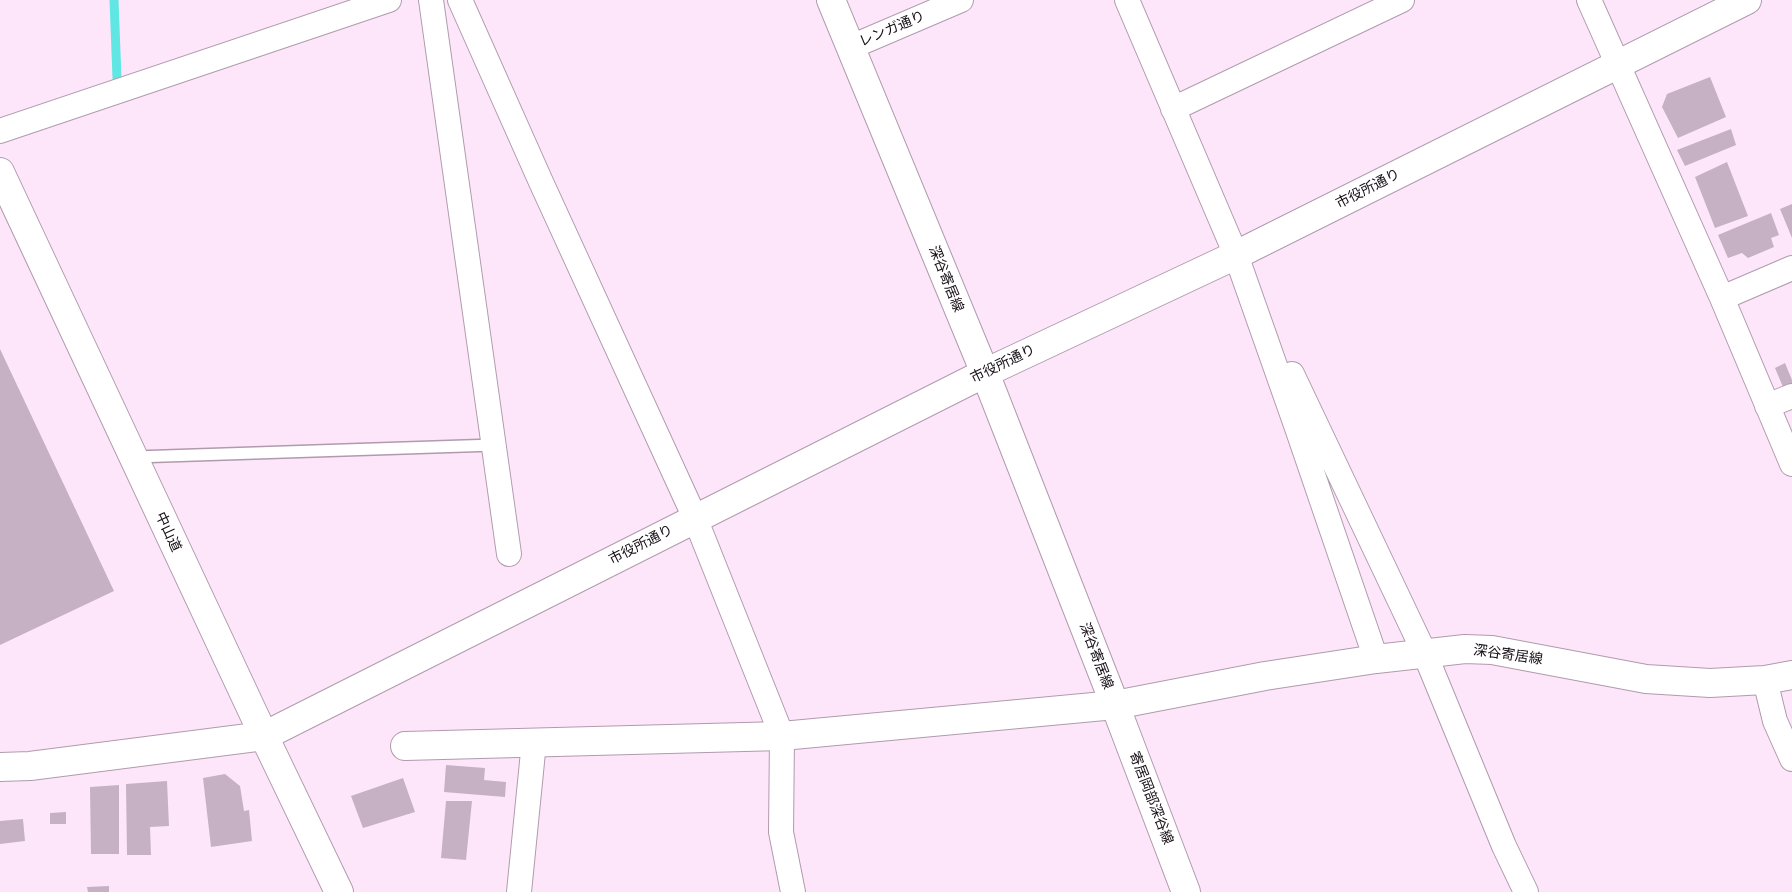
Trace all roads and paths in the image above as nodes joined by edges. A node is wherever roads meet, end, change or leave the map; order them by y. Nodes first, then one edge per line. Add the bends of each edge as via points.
1 (389, 0) edge
2 (431, 0) edge
3 (460, 0) edge
4 (831, 0) edge
5 (960, 0) edge
6 (1127, 0) edge
7 (1402, 0) edge
8 (1589, 0) edge
9 (1746, 0) edge
10 (851, 47) junction
11 (1617, 65) junction
12 (1173, 109) junction
13 (0, 132) edge
14 (0, 172) edge
15 (1236, 255) junction
16 (1792, 268) edge
17 (1722, 298) junction
18 (985, 373) junction
19 (1792, 396) edge
20 (1767, 406) junction
21 (494, 445) junction
22 (133, 457) junction
23 (1792, 464) edge
24 (695, 518) junction
25 (509, 554) dead end
26 (1425, 654) junction
27 (1376, 658) junction
28 (1792, 675) edge
29 (1765, 680) junction
30 (1116, 705) junction
31 (264, 736) junction
32 (782, 736) junction
33 (534, 742) junction
34 (405, 746) dead end
35 (1792, 759) edge
36 (0, 767) edge
37 (339, 892) edge
38 (519, 892) edge
39 (793, 892) edge
40 (1186, 892) edge
41 (1526, 892) edge

1 - 13 street
2 - 21 street
3 - 24 street
4 - 10 main road, 深谷寄居線
5 - 10 street, レンガ通り
6 - 12 street
7 - 12 street
8 - 11 street
9 - 11 main road, 市役所通り
10 - 18 main road, 深谷寄居線
11 - 15 main road, 市役所通り
11 - 17 street
12 - 15 street
14 - 22 main road, 中山道
15 - 18 main road, 市役所通り
15 - 26 street
15 - 27 street
16 - 17 street
17 - 20 street
18 - 24 main road, 市役所通り
18 - 30 main road, 深谷寄居線
19 - 20 street
20 - 23 street
21 - 22 lane
21 - 25 street
22 - 31 main road, 中山道
24 - 31 main road, 市役所通り
24 - 32 street
26 - 27 main road, 深谷寄居線
26 - 29 main road, 深谷寄居線 via 1466,649 1492,650 1646,679 1710,683
26 - 41 street
27 - 30 main road, 深谷寄居線
28 - 29 main road, 深谷寄居線
29 - 35 street via 1775,721
30 - 32 main road
30 - 40 main road, 寄居岡部深谷線
31 - 36 main road, 市役所通り
31 - 37 main road, 中山道
32 - 33 main road
32 - 39 street via 781,832
33 - 34 main road
33 - 38 street

